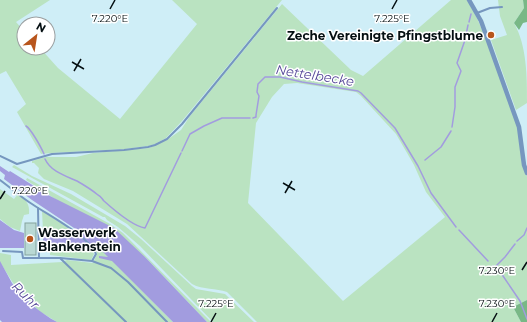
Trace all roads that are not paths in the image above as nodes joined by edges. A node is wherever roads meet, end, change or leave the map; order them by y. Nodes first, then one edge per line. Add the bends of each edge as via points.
1 (469, 0) edge
2 (502, 7) dead end
3 (277, 8) dead end
4 (477, 14) junction
5 (0, 156) edge
6 (527, 172) edge
7 (0, 180) edge
8 (38, 208) junction
9 (4, 251) dead end
10 (39, 258) junction
11 (60, 258) junction
12 (92, 261) junction
13 (126, 322) edge
14 (167, 322) edge

1 - 4 street
2 - 4 lane via 490,8
3 - 5 lane via 182,124 161,142 130,150 52,154 17,164
4 - 6 street via 519,127
7 - 8 lane
8 - 10 lane
8 - 12 lane via 72,230 93,248 96,254
9 - 10 lane via 22,252 23,258
10 - 11 lane
11 - 12 lane
11 - 13 lane
12 - 14 lane via 111,268

